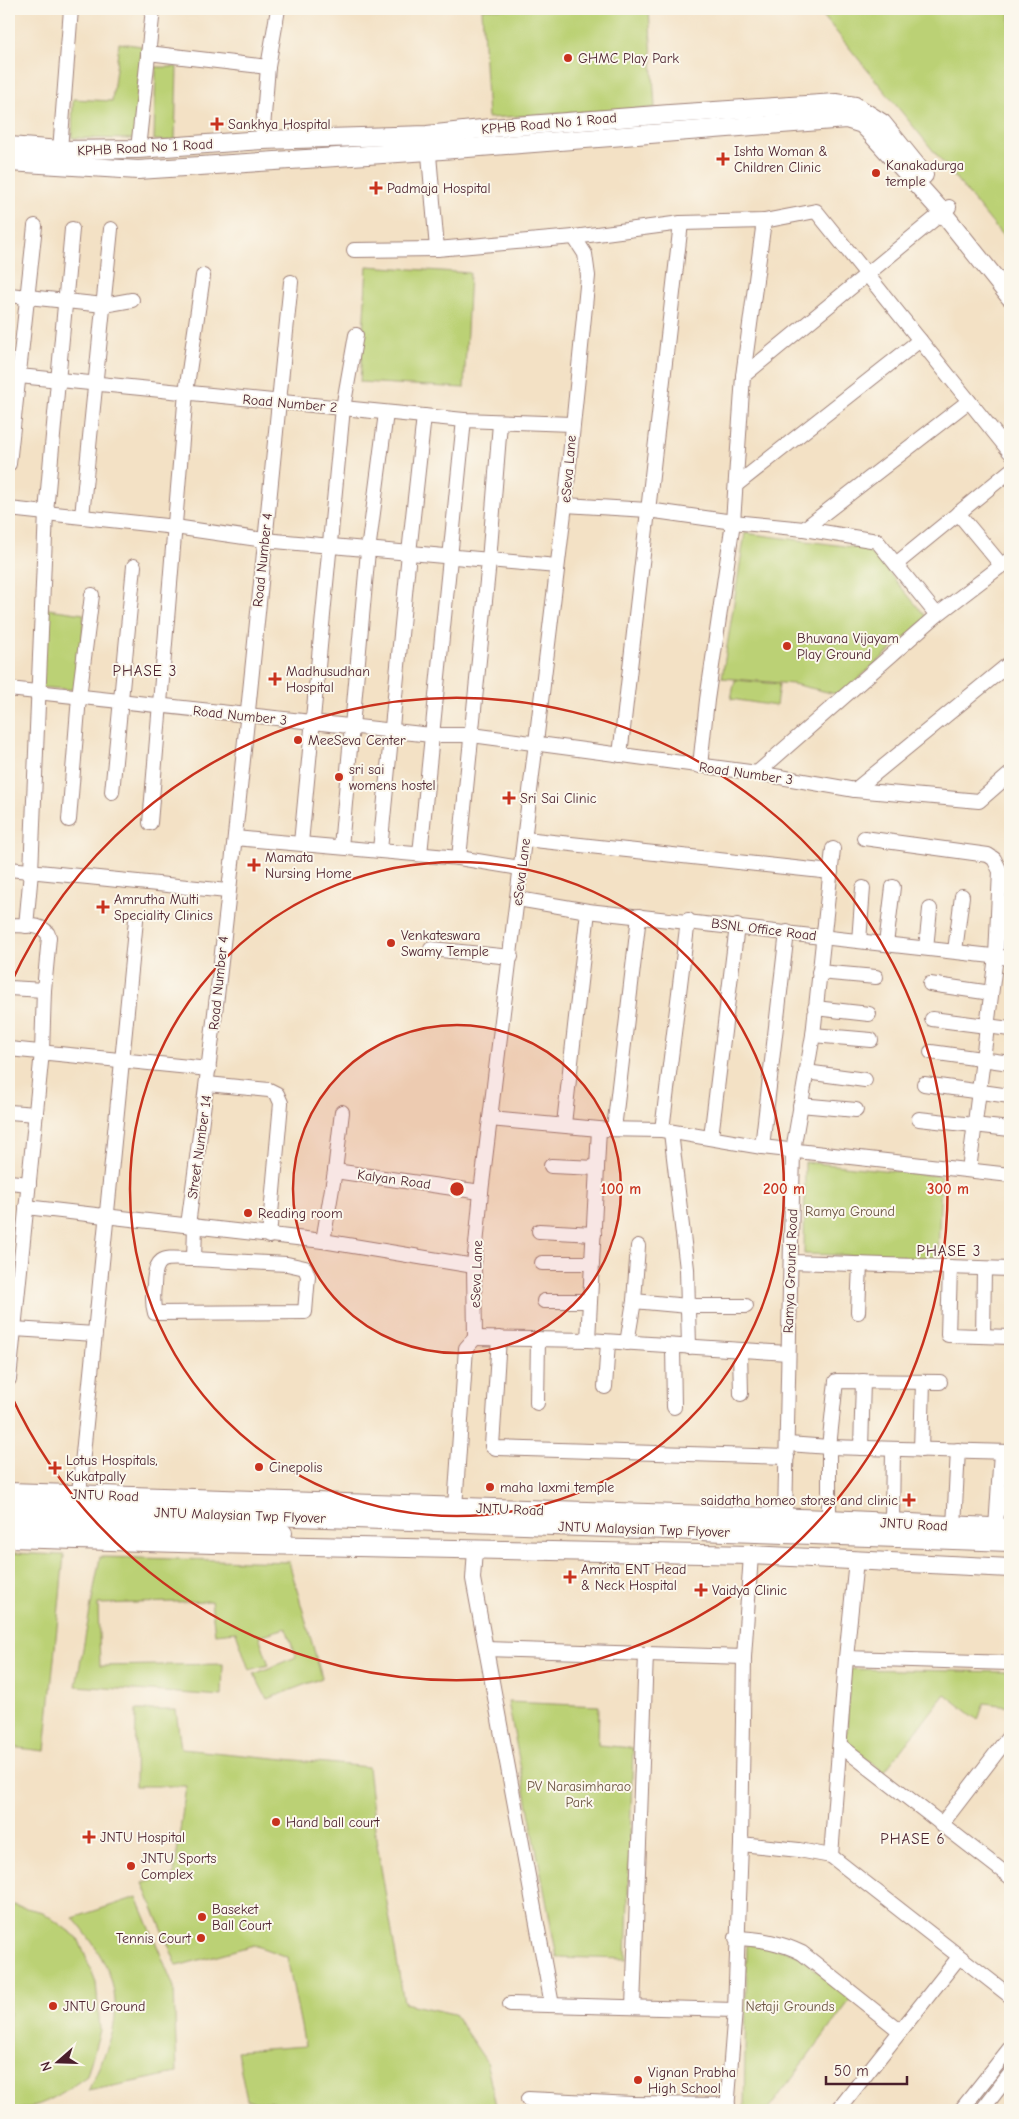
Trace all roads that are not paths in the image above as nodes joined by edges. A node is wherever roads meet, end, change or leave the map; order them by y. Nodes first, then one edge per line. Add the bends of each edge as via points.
1 (71, 9) edge
2 (153, 9) edge
3 (278, 9) edge
4 (148, 53) junction
5 (268, 67) junction
6 (262, 140) junction
7 (428, 143) junction
8 (9, 146) edge
9 (138, 149) junction
10 (60, 150) junction
11 (9, 162) edge
12 (946, 210) junction
13 (764, 221) junction
14 (681, 223) junction
15 (35, 226) dead end
16 (72, 229) dead end
17 (111, 229) dead end
18 (574, 237) junction
19 (354, 250) dead end
20 (438, 250) junction
21 (203, 276) dead end
22 (866, 276) junction
23 (1010, 280) edge
24 (291, 282) dead end
25 (9, 295) edge
26 (26, 297) junction
27 (1010, 297) edge
28 (132, 300) dead end
29 (65, 301) junction
30 (104, 305) junction
31 (356, 334) dead end
32 (920, 340) junction
33 (13, 375) edge
34 (743, 376) junction
35 (58, 380) junction
36 (95, 383) junction
37 (186, 392) junction
38 (969, 401) junction
39 (279, 403) junction
40 (343, 408) junction
41 (386, 412) junction
42 (424, 416) junction
43 (464, 420) junction
44 (500, 423) junction
45 (572, 424) junction
46 (1010, 452) edge
47 (9, 464) edge
48 (1010, 471) edge
49 (736, 485) junction
50 (565, 505) junction
51 (9, 509) edge
52 (648, 510) junction
53 (46, 512) junction
54 (958, 513) junction
55 (82, 516) junction
56 (733, 522) junction
57 (175, 527) junction
58 (804, 529) junction
59 (264, 540) junction
60 (329, 546) junction
61 (368, 550) junction
62 (408, 553) junction
63 (450, 556) junction
64 (489, 561) junction
65 (1006, 562) edge
66 (896, 564) junction
67 (134, 566) dead end
68 (557, 566) junction
69 (92, 595) dead end
70 (937, 615) junction
71 (1010, 663) edge
72 (9, 689) edge
73 (37, 691) junction
74 (79, 697) junction
75 (121, 702) junction
76 (160, 706) junction
77 (246, 716) junction
78 (314, 722) junction
79 (352, 726) junction
80 (392, 731) junction
81 (431, 735) junction
82 (472, 735) junction
83 (537, 745) junction
84 (620, 755) junction
85 (700, 766) junction
86 (756, 773) junction
87 (1010, 774) edge
88 (855, 790) junction
89 (112, 792) dead end
90 (69, 820) dead end
91 (150, 823) dead end
92 (235, 838) junction
93 (864, 838) dead end
94 (525, 839) junction
95 (301, 843) junction
96 (341, 847) junction
97 (833, 849) dead end
98 (380, 850) junction
99 (420, 854) junction
100 (459, 858) junction
101 (520, 868) junction
102 (9, 870) edge
103 (31, 872) junction
104 (831, 872) junction
105 (893, 887) dead end
106 (863, 888) dead end
107 (227, 892) junction
108 (962, 896) dead end
109 (518, 899) junction
110 (930, 909) dead end
111 (588, 911) junction
112 (640, 916) junction
113 (136, 920) dead end
114 (688, 920) junction
115 (9, 925) edge
116 (26, 926) junction
117 (737, 926) junction
118 (787, 932) junction
119 (825, 936) junction
120 (859, 941) junction
121 (886, 944) junction
122 (926, 948) junction
123 (430, 949) dead end
124 (956, 951) junction
125 (996, 956) junction
126 (512, 957) junction
127 (1010, 958) edge
128 (819, 972) junction
129 (876, 977) dead end
130 (930, 984) dead end
131 (9, 988) edge
132 (44, 990) junction
133 (991, 993) junction
134 (815, 1008) junction
135 (869, 1014) dead end
136 (932, 1019) dead end
137 (986, 1026) junction
138 (1010, 1029) edge
139 (812, 1035) junction
140 (871, 1040) dead end
141 (9, 1049) edge
142 (42, 1052) junction
143 (931, 1052) dead end
144 (981, 1059) junction
145 (123, 1061) junction
146 (1010, 1063) edge
147 (209, 1069) junction
148 (806, 1072) junction
149 (865, 1080) dead end
150 (207, 1084) junction
151 (924, 1084) dead end
152 (977, 1091) junction
153 (1010, 1096) edge
154 (800, 1105) junction
155 (856, 1110) dead end
156 (9, 1112) edge
157 (342, 1112) dead end
158 (36, 1114) junction
159 (490, 1119) junction
160 (919, 1119) dead end
161 (564, 1124) junction
162 (974, 1124) junction
163 (599, 1128) junction
164 (614, 1129) junction
165 (1010, 1129) edge
166 (667, 1131) junction
167 (711, 1137) junction
168 (762, 1147) junction
169 (794, 1150) junction
170 (551, 1166) dead end
171 (597, 1168) junction
172 (969, 1170) junction
173 (336, 1171) junction
174 (1010, 1175) edge
175 (9, 1182) edge
176 (29, 1184) junction
177 (482, 1192) junction
178 (26, 1207) junction
179 (108, 1216) junction
180 (192, 1225) junction
181 (539, 1231) dead end
182 (594, 1234) junction
183 (268, 1236) junction
184 (323, 1242) junction
185 (638, 1246) dead end
186 (194, 1259) junction
187 (791, 1262) junction
188 (542, 1263) dead end
189 (592, 1263) junction
190 (860, 1264) junction
191 (474, 1266) junction
192 (950, 1268) junction
193 (984, 1269) junction
194 (1010, 1269) edge
195 (544, 1301) dead end
196 (590, 1301) junction
197 (634, 1301) junction
198 (688, 1306) junction
199 (746, 1306) dead end
200 (858, 1312) dead end
201 (14, 1329) junction
202 (96, 1334) junction
203 (983, 1336) junction
204 (1010, 1337) edge
205 (475, 1338) junction
206 (499, 1338) junction
207 (538, 1339) junction
208 (588, 1340) junction
209 (608, 1342) junction
210 (628, 1343) junction
211 (674, 1346) junction
212 (689, 1347) junction
213 (740, 1350) junction
214 (788, 1353) junction
215 (9, 1379) edge
216 (863, 1381) junction
217 (924, 1382) junction
218 (940, 1382) dead end
219 (605, 1387) dead end
220 (741, 1394) dead end
221 (536, 1403) dead end
222 (674, 1407) dead end
223 (829, 1447) junction
224 (861, 1448) junction
225 (893, 1449) junction
226 (787, 1450) junction
227 (921, 1450) junction
228 (958, 1450) junction
229 (1006, 1452) edge
230 (9, 1492) edge
231 (79, 1494) junction
232 (9, 1507) edge
233 (455, 1507) junction
234 (785, 1518) junction
235 (829, 1519) junction
236 (892, 1522) junction
237 (9, 1524) edge
238 (954, 1526) junction
239 (1003, 1528) edge
240 (9, 1538) edge
241 (1010, 1542) edge
242 (475, 1548) junction
243 (751, 1555) junction
244 (1010, 1557) edge
245 (856, 1560) junction
246 (1010, 1568) edge
247 (486, 1649) junction
248 (646, 1654) junction
249 (744, 1658) junction
250 (846, 1658) junction
251 (1010, 1663) edge
252 (1010, 1735) edge
253 (841, 1746) junction
254 (941, 1825) junction
255 (741, 1844) junction
256 (831, 1856) junction
257 (1010, 1877) edge
258 (736, 1938) junction
259 (959, 1957) junction
260 (1010, 1996) edge
261 (510, 2004) dead end
262 (552, 2005) junction
263 (633, 2007) junction
264 (735, 2010) junction
265 (900, 2031) junction
266 (1009, 2053) edge
267 (1010, 2074) edge
268 (528, 2099) dead end
269 (633, 2107) edge
270 (728, 2108) edge
271 (838, 2110) edge
272 (961, 2110) edge
273 (982, 2110) edge

1 - 10 street
2 - 4 street
3 - 5 street
4 - 5 street
4 - 9 street
5 - 6 street
6 - 7 main road, KPHB Road No 1 Road
6 - 9 main road, KPHB Road No 1 Road
7 - 11 main road, KPHB Road No 1 Road via 138,170
7 - 12 main road, KPHB Road No 1 Road via 491,128 836,103 855,106
7 - 20 street
8 - 10 main road, KPHB Road No 1 Road
9 - 10 main road, KPHB Road No 1 Road
12 - 22 street
12 - 23 main road, KPHB Road No 1 Road
12 - 27 main road
13 - 14 street
13 - 22 street via 816,212
13 - 34 street
14 - 18 street
14 - 52 street
15 - 26 street
16 - 29 street
17 - 30 street
18 - 20 street
18 - 45 street, eSeva Lane via 585,254 588,276
19 - 20 street
21 - 37 street
22 - 32 street
22 - 34 street
24 - 39 street, Road Number 4
25 - 26 street
26 - 29 street
26 - 33 street
28 - 30 street
29 - 30 street
29 - 35 street
30 - 36 street
31 - 40 street
32 - 38 street
32 - 49 street
33 - 35 street, Road Number 2
33 - 47 street
34 - 49 street
35 - 36 street, Road Number 2
35 - 53 street
36 - 37 street, Road Number 2
36 - 55 street
37 - 39 street, Road Number 2
37 - 57 street
38 - 46 street
38 - 58 street
39 - 40 street, Road Number 2
39 - 59 street, Road Number 4
40 - 41 street, Road Number 2
40 - 60 street
41 - 42 street, Road Number 2
41 - 61 street
42 - 43 street, Road Number 2
42 - 62 street
43 - 44 street, Road Number 2
43 - 63 street
44 - 45 street, Road Number 2
44 - 64 street
45 - 50 street, eSeva Lane
48 - 54 street
49 - 56 street
50 - 52 street
50 - 68 street, eSeva Lane
51 - 53 street
52 - 56 street
52 - 84 street
53 - 55 street
53 - 73 street
54 - 65 street
54 - 66 street
55 - 57 street
56 - 58 street
56 - 85 street
57 - 59 street
57 - 76 street
58 - 66 street via 877,541
59 - 60 street
59 - 77 street, Road Number 4
60 - 61 street
60 - 78 street
61 - 62 street
61 - 79 street
62 - 63 street
62 - 80 street
63 - 64 street
63 - 81 street
64 - 68 street
64 - 82 street
65 - 70 street
66 - 70 street
67 - 75 street
68 - 83 street, eSeva Lane
69 - 74 street
70 - 86 street
71 - 88 street
72 - 73 street, Road Number 3
73 - 74 street, Road Number 3
73 - 103 street
74 - 75 street, Road Number 3
74 - 90 street
75 - 76 street, Road Number 3
75 - 89 street
76 - 77 street, Road Number 3
76 - 91 street
77 - 78 street, Road Number 3
77 - 92 street, Road Number 4
78 - 79 street, Road Number 3
78 - 95 street
79 - 80 street, Road Number 3
79 - 96 street
80 - 81 street, Road Number 3
80 - 98 street
81 - 82 street, Road Number 3
81 - 99 street
82 - 83 street, Road Number 3
82 - 100 street
83 - 84 street, Road Number 3
83 - 94 street, eSeva Lane
84 - 85 street, Road Number 3
85 - 86 street, Road Number 3
86 - 88 street, Road Number 3
87 - 88 street, Road Number 3 via 979,802
92 - 95 street
92 - 107 street, Road Number 4
93 - 125 street via 988,855 994,859 1000,872
94 - 101 street, eSeva Lane
94 - 104 street
95 - 96 street
96 - 98 street
97 - 104 street, Ramya Ground Road
98 - 99 street
99 - 100 street
100 - 101 street
101 - 109 street, eSeva Lane
102 - 103 street
103 - 107 street
103 - 116 street
104 - 119 street, Ramya Ground Road
105 - 121 street
106 - 120 street
107 - 147 street, Road Number 4
108 - 124 street
109 - 111 street, BSNL Office Road
109 - 126 street, eSeva Lane
110 - 122 street
111 - 112 street, BSNL Office Road
111 - 161 street
112 - 114 street, BSNL Office Road
112 - 164 street
113 - 145 street
114 - 117 street, BSNL Office Road
114 - 166 street
115 - 116 street
116 - 132 street via 39,927 48,933
117 - 118 street, BSNL Office Road
117 - 167 street
118 - 119 street, BSNL Office Road
118 - 168 street
119 - 120 street, BSNL Office Road
119 - 128 street, Ramya Ground Road
120 - 121 street, BSNL Office Road
121 - 122 street, BSNL Office Road
122 - 124 street, BSNL Office Road
123 - 126 street
124 - 125 street, BSNL Office Road
125 - 127 street, BSNL Office Road
125 - 133 street
126 - 159 street, eSeva Lane
128 - 129 street
128 - 134 street, Ramya Ground Road
130 - 133 street
131 - 132 street
132 - 142 street
133 - 137 street
134 - 135 street
134 - 139 street, Ramya Ground Road
136 - 137 street
137 - 138 street
137 - 144 street
139 - 140 street
139 - 148 street, Ramya Ground Road
141 - 142 street
142 - 145 street
142 - 158 street
143 - 144 street
144 - 146 street
144 - 152 street
145 - 147 street
145 - 179 street
147 - 150 street, Street Number 14
148 - 149 street
148 - 154 street, Ramya Ground Road
150 - 180 street, Street Number 14
150 - 183 street via 269,1090 277,1094 281,1102
151 - 152 street
152 - 153 street
152 - 162 street
154 - 155 street
154 - 169 street, Ramya Ground Road
156 - 158 street
157 - 173 street
158 - 176 street
159 - 161 street
159 - 177 street, eSeva Lane
160 - 162 street
161 - 163 street
162 - 165 street
162 - 172 street
163 - 164 street
163 - 171 street
164 - 166 street
166 - 167 street
166 - 198 street via 687,1269
167 - 168 street
168 - 169 street
169 - 172 street
169 - 187 street, Ramya Ground Road
170 - 171 street
171 - 182 street
172 - 174 street
173 - 177 street, Kalyan Road
173 - 184 street
175 - 176 street
176 - 178 street
177 - 191 street, eSeva Lane
178 - 179 street
178 - 201 street
179 - 180 street
179 - 202 street
180 - 183 street
180 - 186 street, Street Number 14
181 - 182 street
182 - 189 street
183 - 184 street
184 - 191 street
185 - 197 street
186 - 186 street via 287,1264 305,1268 308,1276 305,1312 155,1312 152,1306 157,1263 164,1259
187 - 190 street
187 - 214 street, Ramya Ground Road
188 - 189 street
189 - 196 street
190 - 192 street
190 - 200 street
191 - 205 street, eSeva Lane
192 - 193 street
192 - 203 street via 948,1335
193 - 194 street
193 - 203 street
195 - 196 street
196 - 208 street
197 - 198 street
197 - 210 street
198 - 199 street
198 - 212 street
201 - 202 street
201 - 215 street
202 - 231 street
203 - 204 street
205 - 206 street
205 - 233 street, eSeva Lane via 466,1348
206 - 207 street
206 - 226 street via 492,1446 496,1448
207 - 208 street
207 - 221 street
208 - 209 street
209 - 210 street
209 - 219 street
210 - 211 street
211 - 212 street
211 - 222 street
212 - 213 street
213 - 214 street
213 - 220 street
214 - 226 street, Ramya Ground Road
216 - 217 street
216 - 223 street via 839,1380 834,1384
216 - 224 street
217 - 218 street
217 - 227 street
223 - 224 street
223 - 226 street
223 - 235 street
224 - 225 street
225 - 227 street
225 - 236 street
226 - 234 street, Ramya Ground Road
227 - 228 street
228 - 229 street
228 - 238 street
229 - 239 street
230 - 231 main road, JNTU Road
231 - 233 main road, JNTU Road
232 - 241 main road, JNTU Malaysian Twp Flyover
233 - 234 main road, JNTU Road
234 - 235 main road, JNTU Road
235 - 236 main road, JNTU Road
236 - 238 main road, JNTU Road
237 - 244 main road, JNTU Malaysian Twp Flyover
238 - 239 main road, JNTU Road
240 - 242 main road
242 - 243 main road
242 - 247 street via 473,1579
243 - 245 main road
243 - 249 street
245 - 246 main road
245 - 250 street
247 - 248 street
247 - 262 street
248 - 249 street
248 - 263 street
249 - 255 street
250 - 251 street
250 - 253 street
252 - 254 street
253 - 254 street
253 - 256 street
254 - 257 street
255 - 256 street
255 - 258 street
256 - 259 street
258 - 264 street
258 - 265 street via 761,1939 802,1953
259 - 260 street
259 - 265 street
261 - 262 street
262 - 263 street
263 - 264 street
264 - 270 street
265 - 271 street
266 - 272 street
267 - 273 street
268 - 269 street
269 - 270 street

